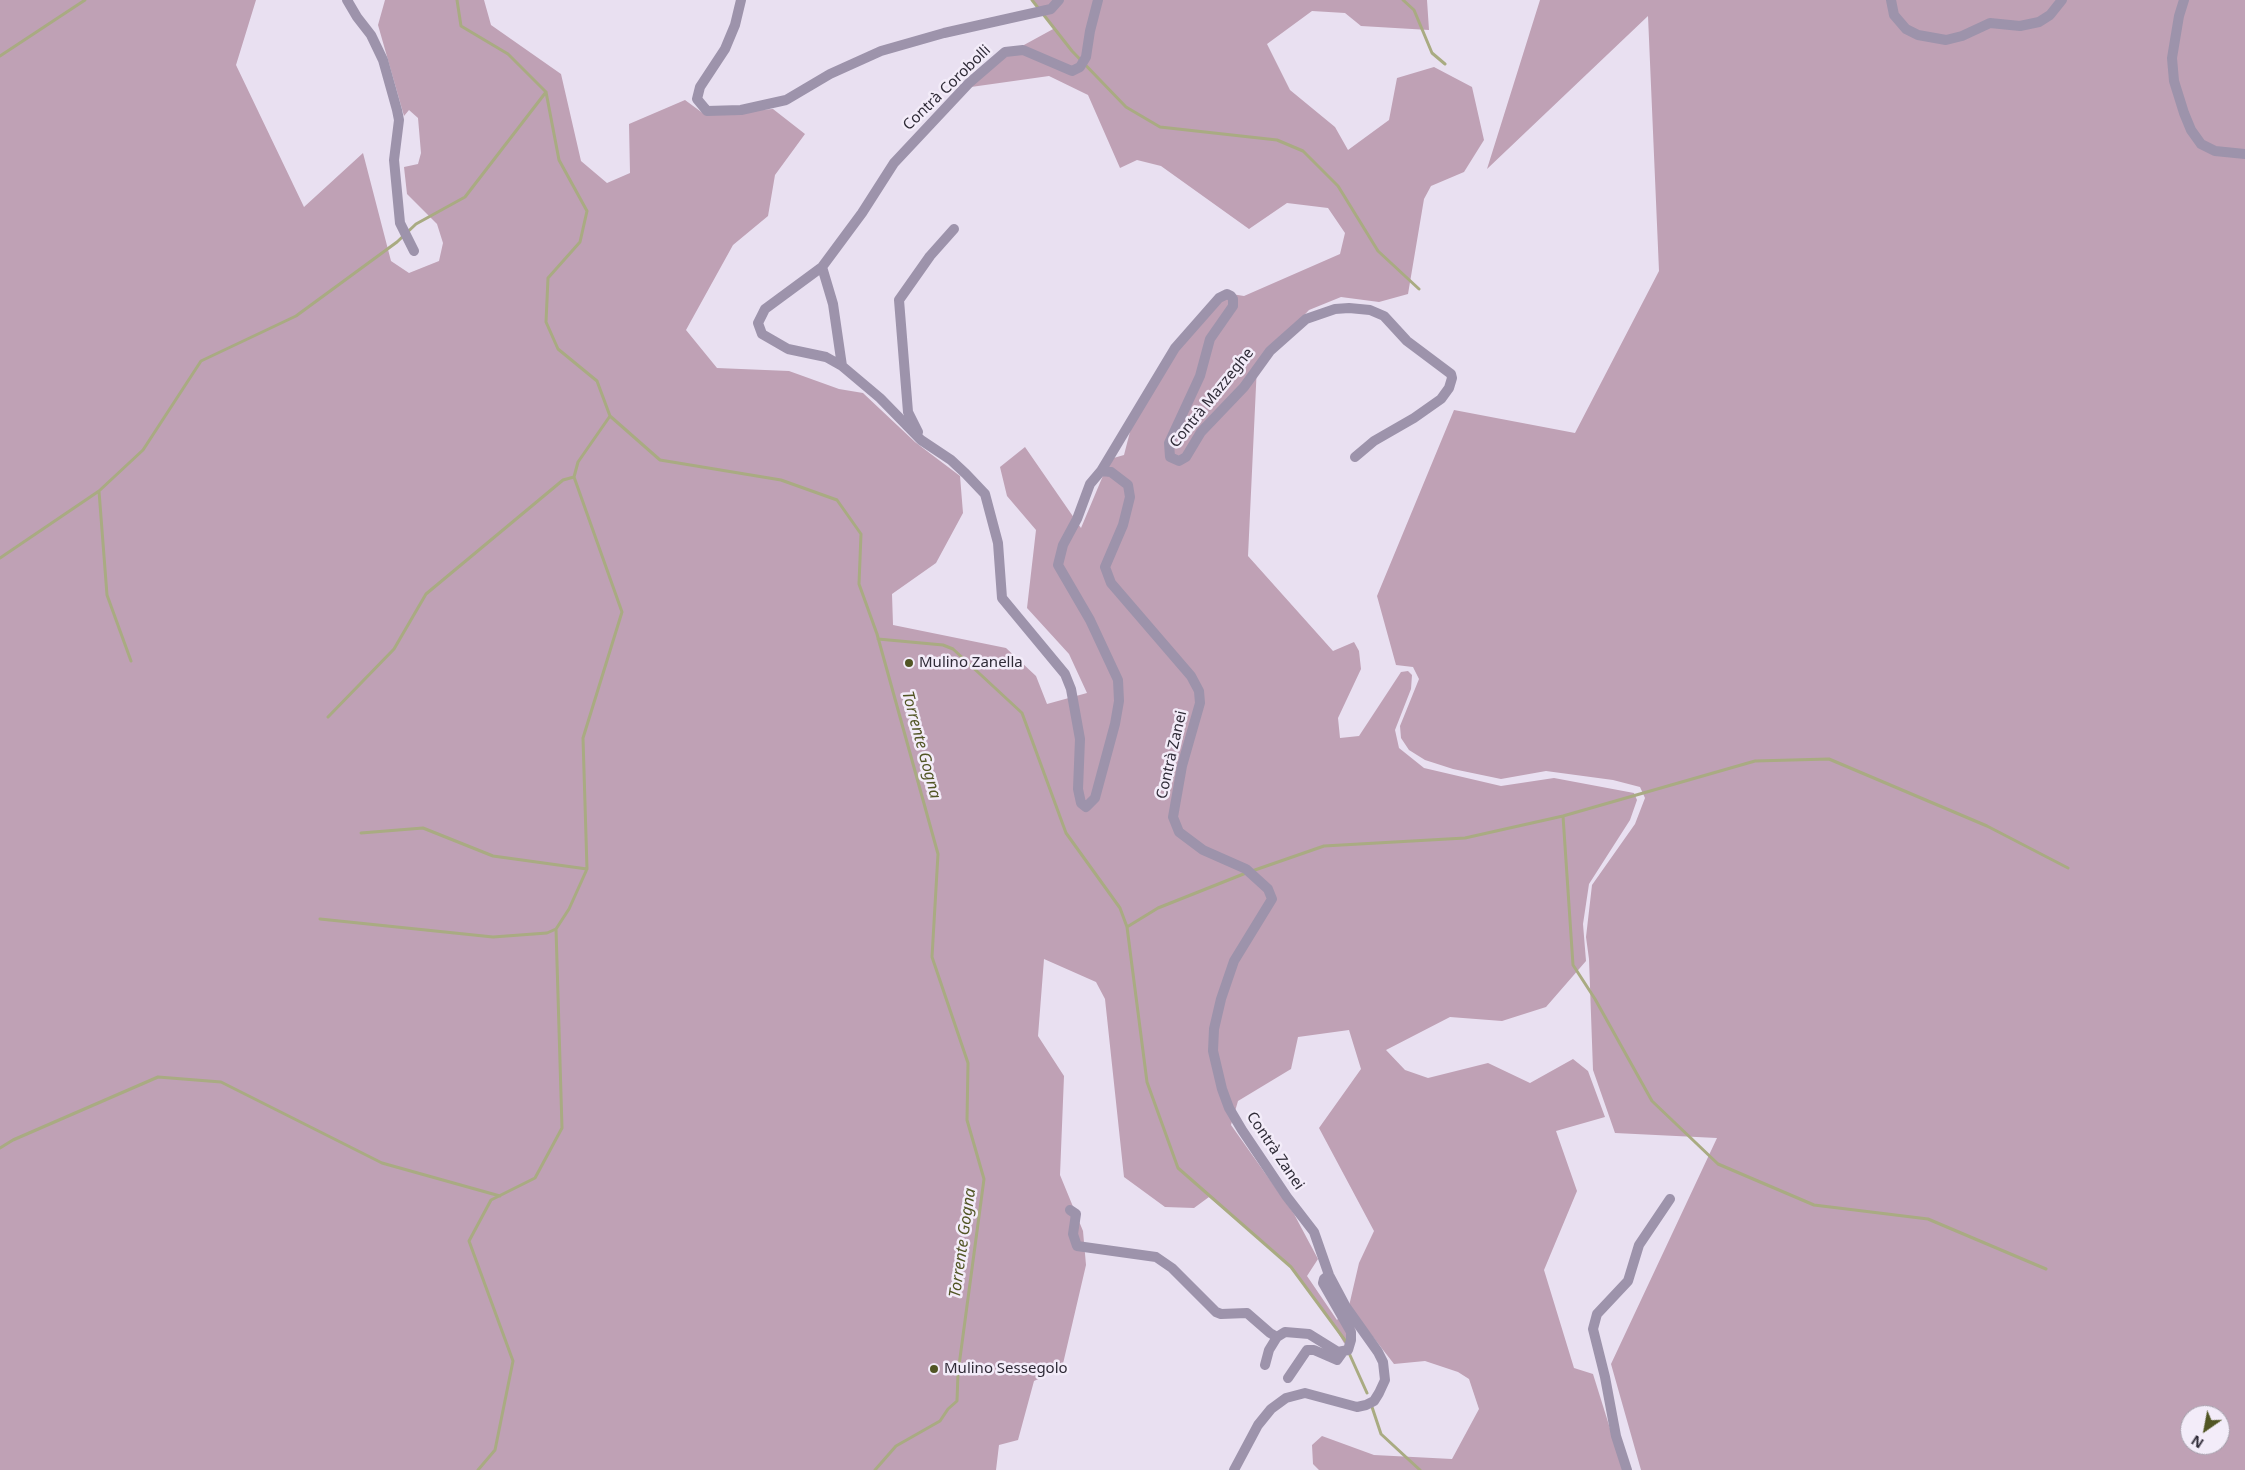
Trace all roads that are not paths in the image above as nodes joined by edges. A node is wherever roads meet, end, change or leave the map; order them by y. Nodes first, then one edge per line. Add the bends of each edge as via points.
1 (347, 0) edge
2 (741, 0) edge
3 (1059, 0) edge
4 (1098, 0) edge
5 (1891, 0) edge
6 (2062, 0) edge
7 (2184, 0) edge
8 (2245, 154) edge
9 (954, 229) dead end
10 (414, 252) dead end
11 (822, 267) junction
12 (842, 366) junction
13 (921, 440) junction
14 (1355, 457) dead end
15 (1101, 471) junction
16 (1670, 1200) dead end
17 (1070, 1210) dead end
18 (1329, 1275) junction
19 (1277, 1337) junction
20 (1342, 1353) junction
21 (1265, 1365) dead end
22 (1288, 1378) dead end
23 (1234, 1470) edge
24 (1626, 1470) edge

1 - 10 street via 376,47 397,110 394,160 400,223
2 - 3 street, Contrà Corobolli via 725,49 700,88 697,99 707,111 741,110 786,100 830,74 881,51 944,32 1051,9
4 - 11 street, Contrà Corobolli via 1086,57 1080,67 1072,71 1023,50 1005,52 969,83 894,163 862,214
5 - 6 street via 1894,15 1906,29 1918,36 1946,40 1990,23 2020,26 2039,22
7 - 8 street via 2172,58 2174,81 2184,114 2201,144 2215,151
9 - 13 street via 899,300 908,412
11 - 12 street via 833,304
11 - 12 street, Contrà Corobolli via 765,308 758,323 762,334 774,342 788,349 826,357
12 - 13 street, Contrà Corobolli via 880,398
13 - 15 street, Contrà Corobolli via 951,460 985,494 998,543 1002,598 1065,674 1071,689 1080,739 1078,789 1081,803 1086,807 1095,798 1120,701 1118,680 1090,620 1058,565 1090,484
14 - 15 street, Contrà Mazzeghe via 1374,441 1440,399 1450,388 1452,378 1407,341 1384,316 1370,310 1348,308 1321,313 1292,330 1270,350 1244,387 1201,432 1186,457 1179,461 1170,457 1169,443 1200,376 1210,339 1232,306 1233,299 1228,294 1222,295 1212,305 1175,348
15 - 18 street, Contrà Zanei via 1111,472 1128,485 1130,497 1123,525 1105,567 1111,583 1191,676 1200,691 1200,703 1182,766 1173,817 1179,832 1191,843 1250,872 1268,889 1272,899 1234,961 1214,1029 1213,1052 1229,1108 1314,1232
16 - 24 street via 1639,1245 1628,1282 1597,1314 1593,1328
17 - 19 street via 1076,1214 1076,1246 1156,1257 1172,1268 1216,1312 1244,1313
18 - 20 street, Contrà Zanei via 1323,1283 1352,1336 1348,1350
18 - 23 street, Contrà Zanei via 1383,1362 1384,1380 1380,1393 1374,1401 1357,1407 1305,1392 1286,1398 1258,1425
19 - 20 street via 1285,1332 1308,1334
19 - 21 street
20 - 22 street via 1337,1360 1307,1350

